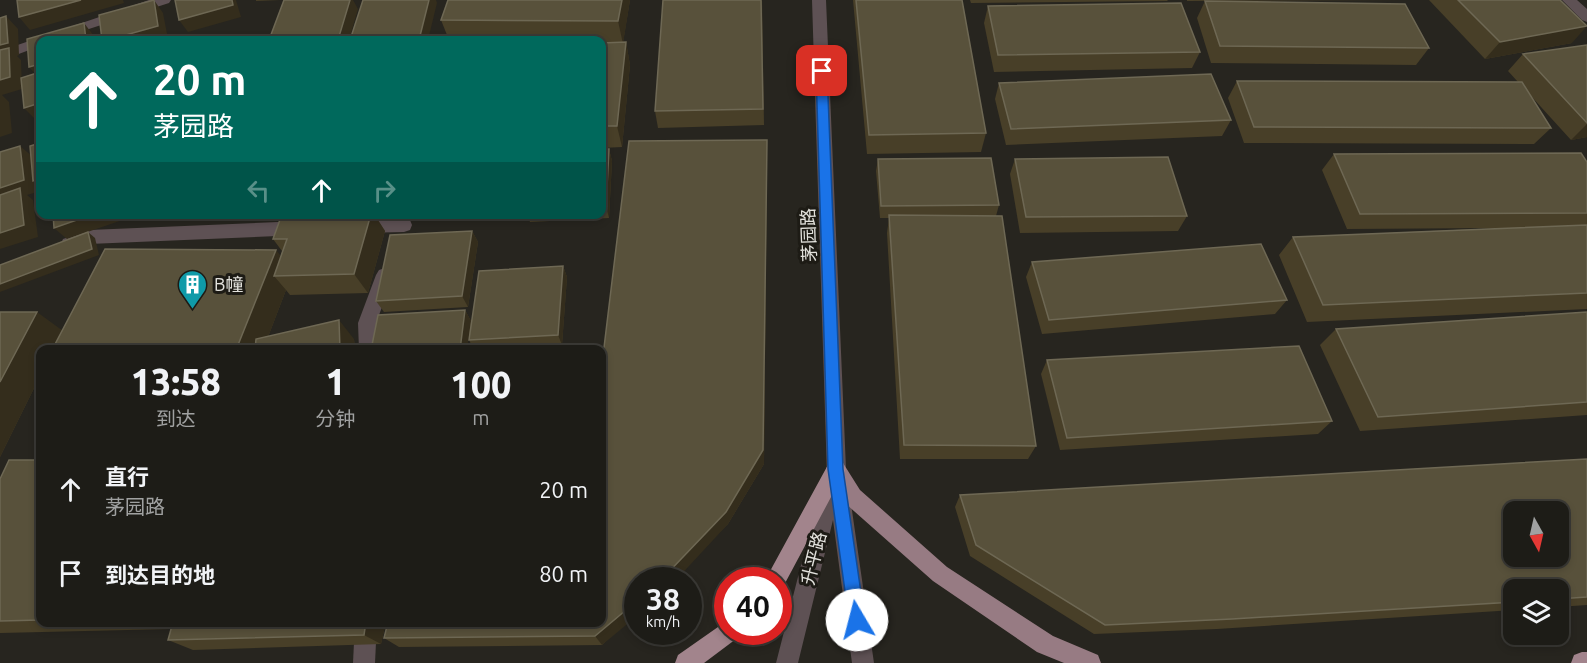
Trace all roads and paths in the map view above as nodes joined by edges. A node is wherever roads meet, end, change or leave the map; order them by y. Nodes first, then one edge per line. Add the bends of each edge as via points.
1 (164, 0) edge
2 (819, 0) edge
3 (1569, 0) edge
4 (1587, 17) edge
5 (56, 36) edge
6 (36, 43) edge
7 (0, 56) edge
8 (405, 220) edge
9 (345, 227) edge
10 (322, 228) edge
11 (56, 249) edge
12 (368, 345) edge
13 (836, 469) junction
14 (783, 567) edge
15 (366, 627) edge
16 (714, 642) edge
17 (364, 663) edge
18 (686, 663) edge
19 (786, 663) edge
20 (863, 663) edge
21 (1090, 663) edge
22 (1582, 663) edge
23 (1587, 663) edge

1 - 5 street
2 - 13 street, 茅园路
3 - 4 street
6 - 7 street
8 - 9 street
8 - 12 street via 368,323
10 - 11 street via 89,237
13 - 14 highway
13 - 19 street, 升平路
13 - 20 street, 升平路
13 - 21 main road via 853,497 940,574 1045,644
15 - 17 street
16 - 18 highway
22 - 23 highway

